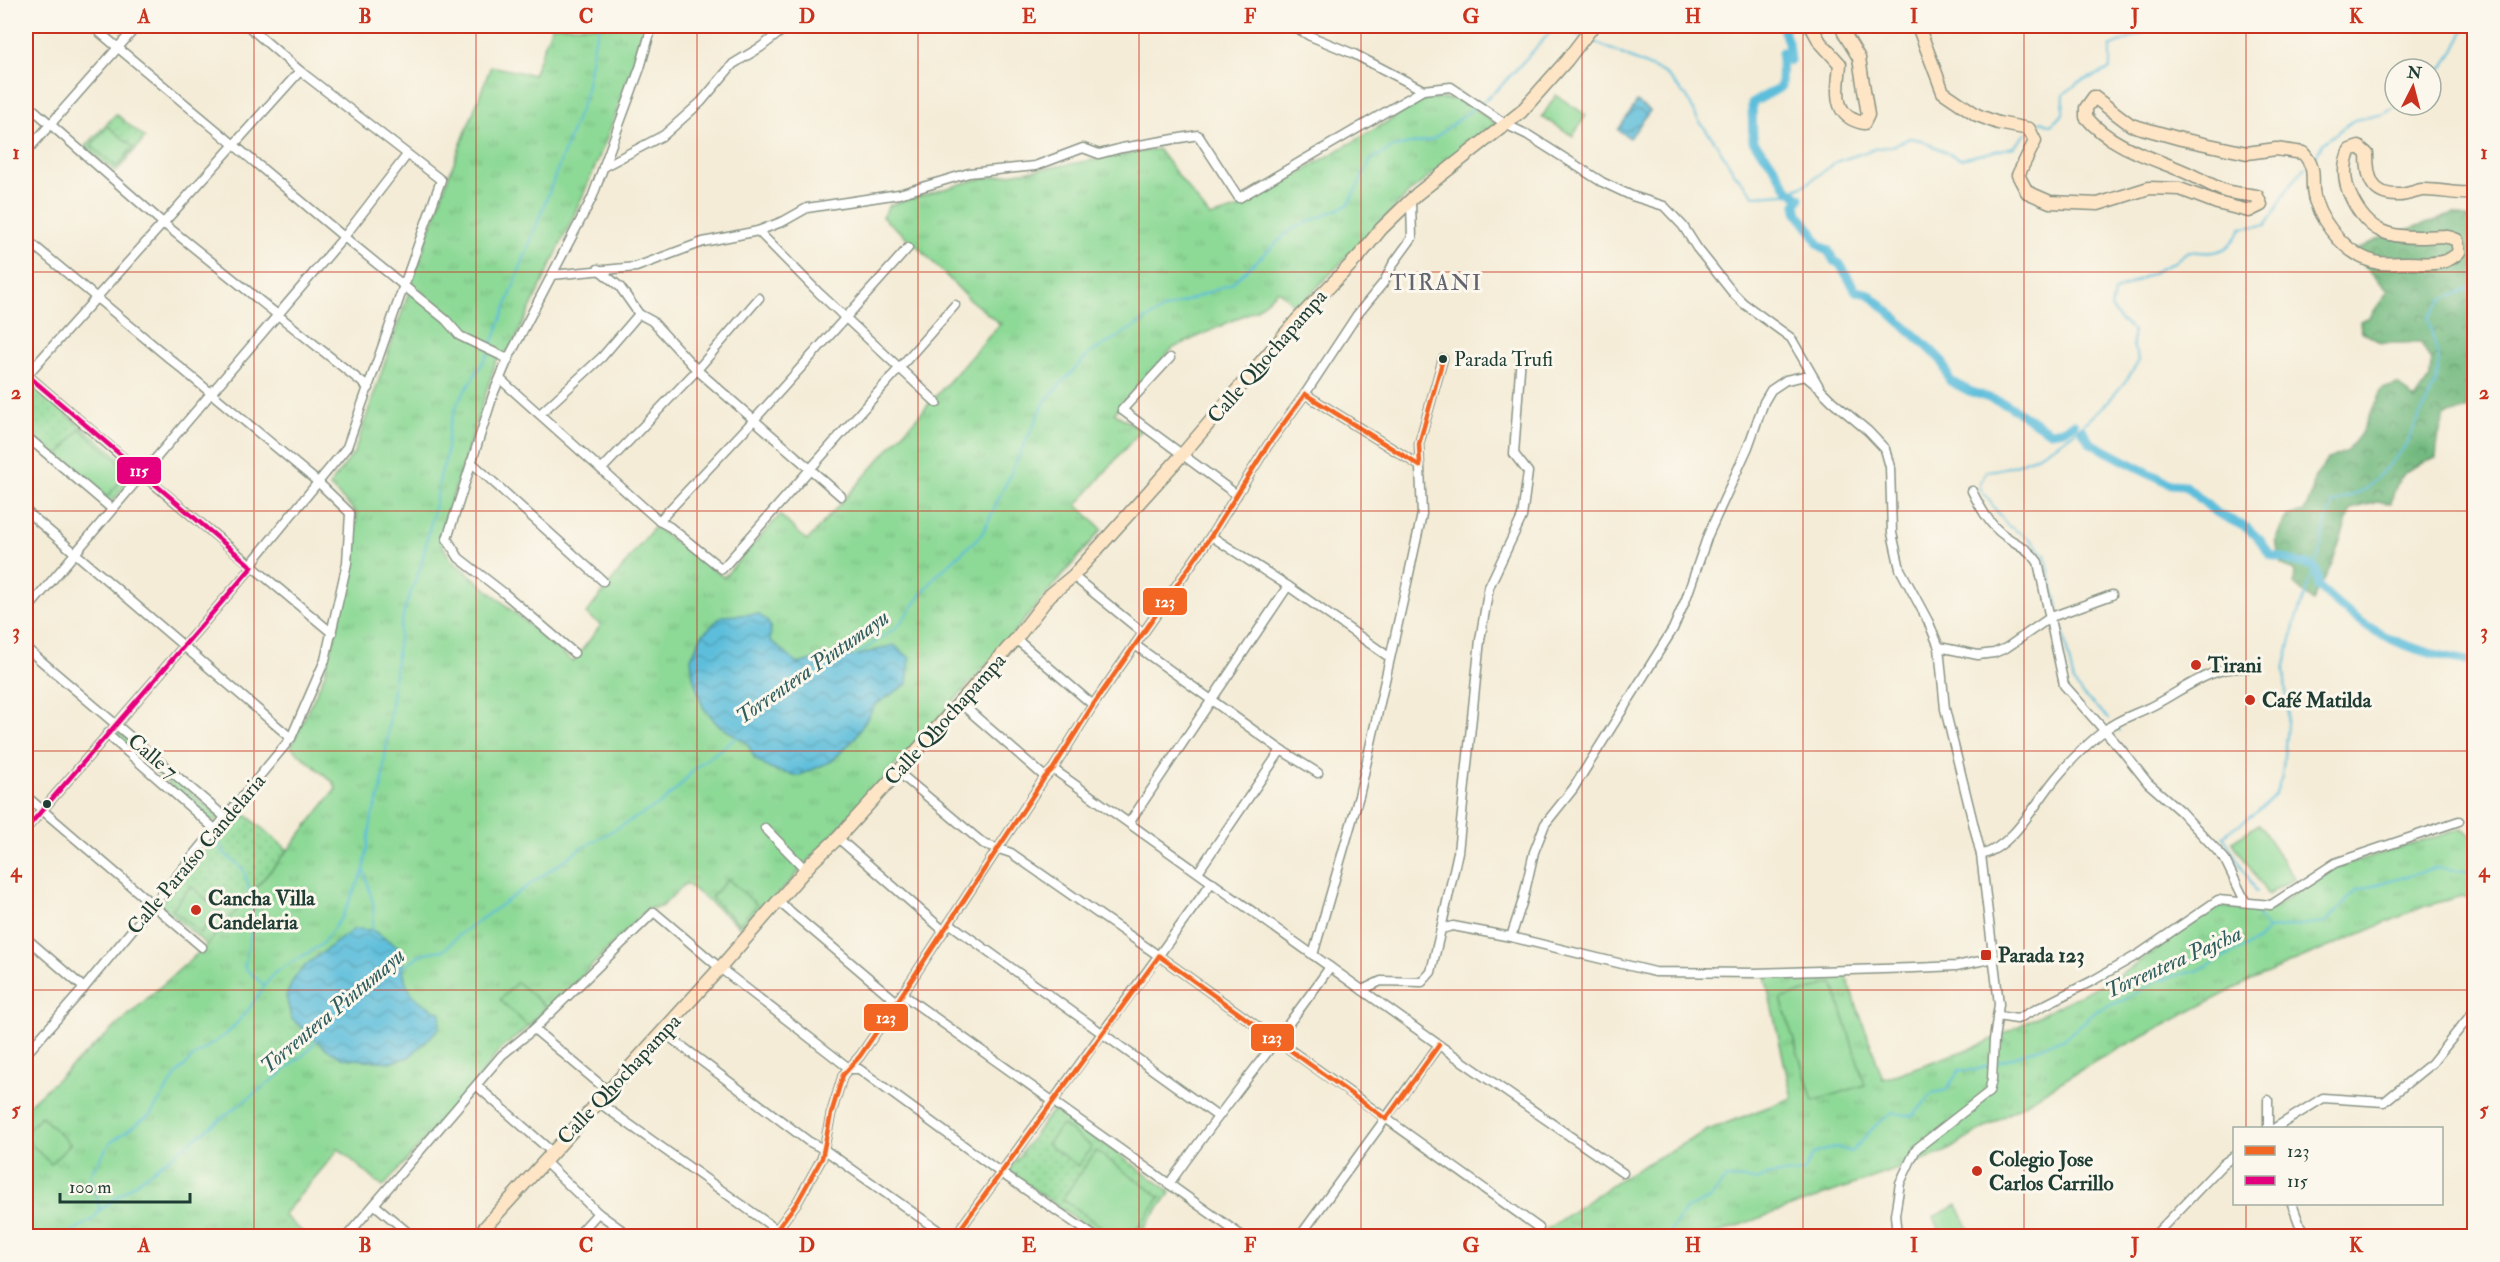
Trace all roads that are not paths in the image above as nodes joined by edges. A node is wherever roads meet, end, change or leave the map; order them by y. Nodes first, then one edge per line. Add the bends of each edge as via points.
1 (92, 26) edge
2 (137, 26) edge
3 (248, 26) edge
4 (652, 26) edge
5 (788, 26) edge
6 (1294, 26) edge
7 (1593, 26) edge
8 (1811, 26) edge
9 (1842, 26) edge
10 (1918, 26) edge
11 (119, 48) junction
12 (300, 71) junction
13 (1423, 90) junction
14 (26, 103) edge
15 (1502, 121) junction
16 (50, 124) junction
17 (233, 145) junction
18 (26, 152) edge
19 (407, 155) junction
20 (603, 167) junction
21 (2475, 193) edge
22 (1411, 202) junction
23 (164, 223) junction
24 (758, 231) junction
25 (344, 237) junction
26 (26, 239) edge
27 (908, 248) dead end
28 (598, 269) junction
29 (552, 275) junction
30 (404, 286) junction
31 (96, 298) junction
32 (759, 298) dead end
33 (955, 305) dead end
34 (278, 314) junction
35 (639, 314) junction
36 (846, 318) junction
37 (1521, 355) dead end
38 (1170, 358) dead end
39 (508, 359) junction
40 (1443, 359) dead end
41 (901, 369) junction
42 (697, 370) junction
43 (26, 375) edge
44 (500, 378) junction
45 (369, 388) junction
46 (1821, 390) junction
47 (210, 394) junction
48 (1305, 394) junction
49 (938, 403) dead end
50 (540, 414) junction
51 (753, 421) junction
52 (26, 436) edge
53 (1181, 456) junction
54 (471, 462) junction
55 (1420, 466) junction
56 (602, 469) junction
57 (812, 469) junction
58 (141, 474) junction
59 (319, 483) junction
60 (1972, 491) dead end
61 (1237, 495) junction
62 (841, 496) dead end
63 (112, 509) junction
64 (26, 511) edge
65 (658, 521) junction
66 (1211, 536) junction
67 (75, 553) junction
68 (252, 567) junction
69 (1073, 576) junction
70 (603, 580) dead end
71 (1288, 586) junction
72 (2112, 595) dead end
73 (26, 611) edge
74 (2051, 617) junction
75 (1142, 632) junction
76 (332, 633) junction
77 (1016, 639) junction
78 (1135, 645) junction
79 (183, 646) junction
80 (1939, 647) junction
81 (26, 648) edge
82 (574, 653) dead end
83 (1389, 657) junction
84 (2249, 668) dead end
85 (1212, 700) junction
86 (959, 702) junction
87 (1093, 705) junction
88 (116, 724) junction
89 (2104, 730) junction
90 (108, 734) junction
91 (291, 738) junction
92 (1281, 750) junction
93 (1053, 769) junction
94 (898, 772) junction
95 (1318, 773) dead end
96 (1045, 777) junction
97 (26, 796) edge
98 (42, 810) junction
99 (226, 818) junction
100 (2459, 821) dead end
101 (1129, 823) junction
102 (765, 828) dead end
103 (26, 829) edge
104 (216, 830) junction
105 (838, 838) junction
106 (997, 850) junction
107 (1981, 855) junction
108 (806, 870) junction
109 (1197, 872) junction
110 (1212, 882) junction
111 (778, 901) junction
112 (2246, 901) junction
113 (154, 904) junction
114 (946, 927) junction
115 (1441, 929) junction
116 (1511, 937) junction
117 (26, 938) edge
118 (202, 947) dead end
119 (1313, 955) junction
120 (1159, 957) junction
121 (1995, 958) junction
122 (1330, 967) junction
123 (720, 968) junction
124 (84, 988) junction
125 (1362, 990) junction
126 (899, 998) junction
127 (2475, 1011) edge
128 (1997, 1016) junction
129 (534, 1029) junction
130 (663, 1032) junction
131 (1103, 1033) junction
132 (1277, 1041) junction
133 (1439, 1045) junction
134 (26, 1051) edge
135 (850, 1069) junction
136 (477, 1086) junction
137 (608, 1091) junction
138 (2268, 1100) dead end
139 (598, 1102) junction
140 (1051, 1103) junction
141 (1217, 1116) junction
142 (1386, 1119) junction
143 (2268, 1127) edge
144 (2277, 1127) edge
145 (825, 1150) junction
146 (548, 1157) junction
147 (2233, 1157) edge
148 (1001, 1173) junction
149 (1623, 1173) dead end
150 (1169, 1184) junction
151 (375, 1204) junction
152 (2293, 1205) edge
153 (598, 1213) junction
154 (1539, 1228) dead end
155 (774, 1233) edge
156 (347, 1236) edge
157 (412, 1236) edge
158 (477, 1236) edge
159 (577, 1236) edge
160 (630, 1236) edge
161 (946, 1236) edge
162 (956, 1236) edge
163 (1094, 1236) edge
164 (1242, 1236) edge
165 (1300, 1236) edge
166 (1898, 1236) edge
167 (2154, 1236) edge
168 (2309, 1236) edge

1 - 11 street
2 - 11 street
3 - 12 street
4 - 20 street
5 - 20 street via 733,64 701,102 664,135
6 - 13 street
7 - 15 street, Calle Qhochapampa via 1567,60
8 - 9 street via 1840,64 1838,93 1843,113 1850,120 1864,123 1868,115 1859,58
10 - 21 street via 1943,92 1977,115 2029,129 2035,141 2018,175 2027,192 2050,202 2098,204 2149,188 2180,189 2249,211 2261,205 2257,196 2226,192 2139,155 2102,132 2086,117 2086,108 2094,97 2132,125 2181,139 2247,153 2276,149 2302,153 2312,163 2315,200 2325,221 2344,245 2378,262 2442,262 2459,252 2457,240 2444,235 2390,235 2367,223 2345,186 2344,162 2350,150 2359,147 2367,154 2367,173 2374,188 2384,193
11 - 16 street
11 - 17 street
12 - 17 street
12 - 19 street
13 - 15 street via 1451,87
13 - 24 street via 1239,198 1198,135 1099,154 1083,148 1035,166 969,173 899,194 807,208
14 - 16 street
15 - 22 street, Calle Qhochapampa
15 - 46 street via 1602,183 1664,206 1733,293 1791,338
16 - 18 street
16 - 23 street
17 - 23 street
17 - 25 street
19 - 25 street
19 - 30 street via 441,180
20 - 29 street via 592,198
22 - 48 street via 1412,238
22 - 53 street, Calle Qhochapampa via 1297,320
23 - 31 street
23 - 34 street
24 - 28 street via 703,242 636,267
24 - 36 street
25 - 30 street
25 - 34 street
26 - 31 street
27 - 36 street
28 - 29 street
28 - 35 street via 620,287
29 - 39 street
30 - 39 street via 460,336
30 - 45 street
31 - 43 street
31 - 47 street
32 - 42 street
33 - 41 street
34 - 45 street
34 - 47 street
35 - 42 street via 652,321
35 - 50 street via 602,357
36 - 41 street
36 - 51 street
37 - 115 street via 1514,454 1528,472 1522,517 1489,587 1458,852
38 - 53 street via 1122,410
39 - 44 street
40 - 55 street via 1419,444
41 - 49 street
41 - 57 street
42 - 51 street
42 - 56 street
43 - 58 street
44 - 50 street
44 - 54 street
45 - 59 street via 347,447
46 - 80 street via 1868,431 1890,458 1892,532 1900,569
46 - 116 street via 1805,376 1786,380 1771,390 1764,402 1673,629 1573,789 1545,824
47 - 58 street
47 - 59 street
48 - 55 street
48 - 61 street
50 - 56 street
51 - 57 street
51 - 65 street
52 - 63 street
53 - 61 street
53 - 69 street, Calle Qhochapampa
54 - 70 street
54 - 82 street via 447,539 454,553
55 - 83 street via 1422,514
56 - 65 street
57 - 62 street
57 - 65 street via 722,569
58 - 63 street
58 - 68 street
59 - 68 street
59 - 76 street, Calle Paraíso Candelaria via 350,513 347,563
60 - 74 street via 2003,536 2025,548 2038,562
61 - 66 street
63 - 67 street
64 - 67 street
66 - 71 street
66 - 75 street
67 - 73 street
67 - 79 street
68 - 76 street
68 - 79 street
69 - 75 street
69 - 77 street, Calle Qhochapampa via 1050,595
71 - 83 street
71 - 85 street
72 - 74 street
74 - 80 street via 1994,653 1978,655
74 - 89 street via 2064,685
75 - 78 street
76 - 91 street, Calle Paraíso Candelaria via 325,660
77 - 86 street, Calle Qhochapampa
77 - 87 street
78 - 85 street
78 - 87 street
79 - 88 street
79 - 91 street
80 - 107 street via 1945,709
81 - 88 street, Calle 7
83 - 119 street via 1359,796
84 - 89 street via 2219,670 2199,678
85 - 92 street
85 - 101 street
86 - 94 street, Calle Qhochapampa
86 - 96 street
87 - 93 street
88 - 90 street
88 - 99 street, Calle 7
89 - 107 street via 2057,777 2008,839 1993,852
89 - 112 street via 2148,783 2224,858
90 - 98 street
90 - 104 street, Calle 7
91 - 99 street, Calle Paraíso Candelaria
92 - 95 street
92 - 109 street
93 - 96 street
93 - 101 street
94 - 105 street, Calle Qhochapampa
94 - 106 street via 984,844
96 - 106 street
97 - 98 street
98 - 103 street
98 - 113 street
99 - 104 street, Calle Paraíso Candelaria
100 - 112 street via 2335,863 2271,904
101 - 109 street
102 - 108 street
104 - 113 street, Calle Paraíso Candelaria
105 - 108 street, Calle Qhochapampa
105 - 114 street
106 - 114 street
106 - 120 street via 1011,853
107 - 121 street
108 - 111 street, Calle Qhochapampa
109 - 110 street
110 - 119 street
110 - 120 street
111 - 123 street, Calle Qhochapampa
111 - 126 street
112 - 128 street via 2218,900 2092,981 2017,1019
113 - 118 street
113 - 124 street, Calle Paraíso Candelaria
114 - 126 street
114 - 131 street
115 - 116 street via 1453,926
115 - 125 street via 1431,972 1422,982 1381,981
116 - 121 street via 1655,972 1914,968 1956,966
117 - 124 street
119 - 122 street
120 - 131 street
120 - 132 street
121 - 128 street
122 - 125 street
122 - 132 street
123 - 129 street via 654,912
123 - 130 street, Calle Qhochapampa
123 - 135 street
124 - 134 street, Calle Paraíso Candelaria
125 - 133 street
126 - 135 street
126 - 140 street
127 - 144 street via 2432,1063 2384,1102 2323,1098
128 - 166 street via 1989,1092 1916,1149 1900,1183 1895,1215
129 - 136 street via 502,1055
129 - 137 street
130 - 137 street, Calle Qhochapampa
130 - 145 street
131 - 140 street
131 - 141 street
132 - 141 street
132 - 142 street
133 - 142 street
133 - 149 street
135 - 145 street via 843,1075
135 - 148 street via 859,1069
136 - 146 street
136 - 151 street
137 - 139 street, Calle Qhochapampa
138 - 143 street
139 - 146 street, Calle Qhochapampa
139 - 155 street
140 - 148 street
140 - 150 street
141 - 150 street
142 - 154 street
142 - 165 street
145 - 155 street via 798,1201
145 - 161 street
146 - 153 street
146 - 158 street, Calle Qhochapampa
147 - 167 street
148 - 162 street
148 - 163 street
150 - 164 street
151 - 156 street
151 - 157 street
152 - 168 street
153 - 159 street
153 - 160 street

